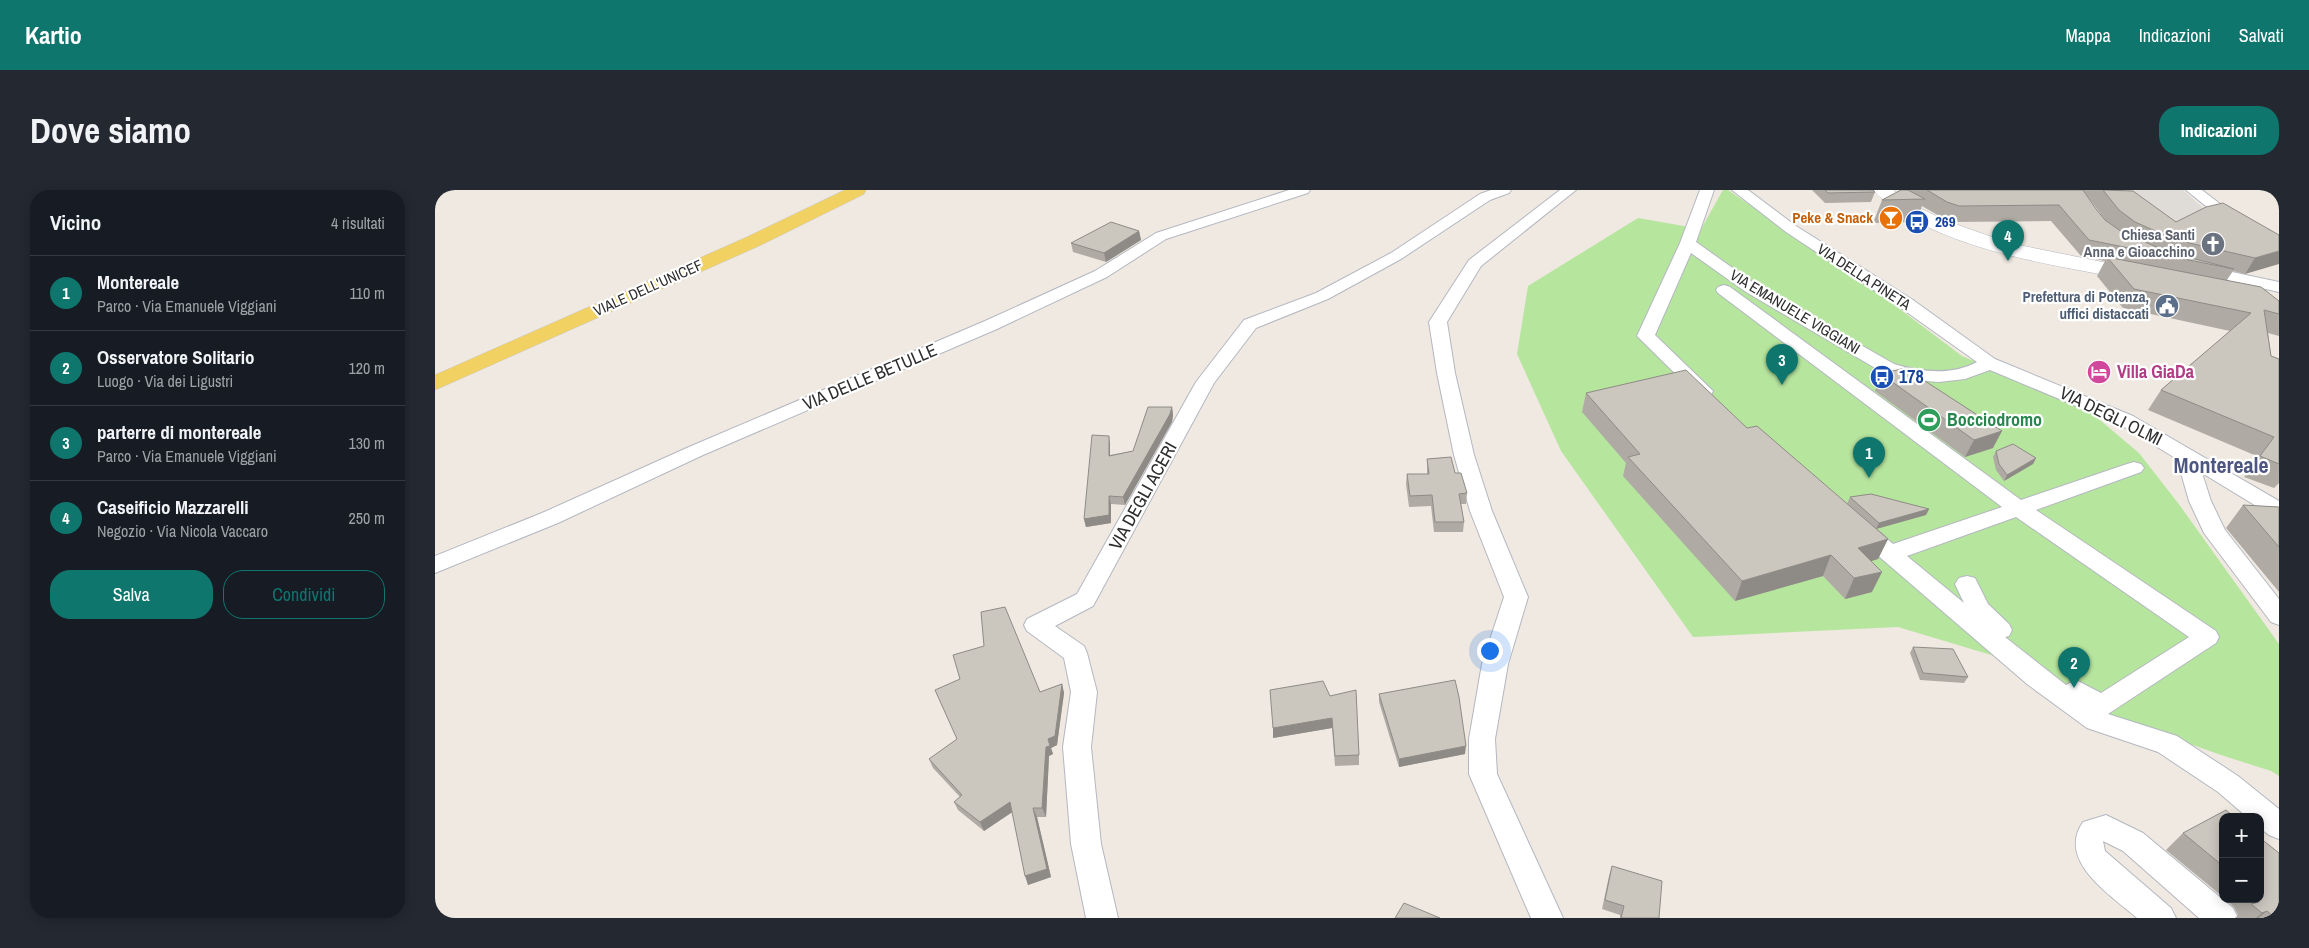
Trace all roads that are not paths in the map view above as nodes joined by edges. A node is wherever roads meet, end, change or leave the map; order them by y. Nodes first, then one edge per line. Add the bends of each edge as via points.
1 (836, 190) edge
2 (859, 190) edge
3 (1303, 190) edge
4 (1504, 190) edge
5 (1569, 190) edge
6 (1707, 190) edge
7 (1739, 190) edge
8 (1882, 190) edge
9 (2193, 190) edge
10 (1690, 234) junction
11 (2279, 243) edge
12 (2187, 267) edge
13 (2157, 279) edge
14 (2194, 287) edge
15 (2279, 287) edge
16 (1724, 290) dead end
17 (2279, 304) edge
18 (1989, 363) junction
19 (435, 369) edge
20 (435, 383) edge
21 (1723, 408) edge
22 (2186, 455) junction
23 (2134, 468) dead end
24 (2019, 509) junction
25 (2278, 510) edge
26 (1845, 515) edge
27 (1889, 554) junction
28 (435, 565) edge
29 (1967, 584) dead end
30 (2279, 616) edge
31 (2279, 826) edge
32 (1102, 918) edge
33 (1547, 918) edge
34 (2160, 918) edge
35 (2222, 918) edge

1 - 19 main road, VIALE DELL'UNICEF
2 - 20 main road, VIALE DELL'UNICEF via 754,241
3 - 28 street, VIA DELLE BETULLE via 1161,236 1101,274 991,325
4 - 32 street, VIA DEGLI ACERI via 1485,197 1396,256 1330,292 1249,324 1205,382 1085,600 1036,625 1075,653 1084,692 1077,747 1086,844
5 - 33 street via 1475,263 1438,322 1464,455 1481,511 1516,597 1495,664 1482,739 1483,774
6 - 10 street
7 - 18 street, VIA DELLA PINETA
8 - 13 street via 1922,217 1968,235 2045,256
9 - 11 street via 2223,213
10 - 18 street, VIA EMANUELE VIGGIANI via 1752,288 1888,368 1913,375 1951,376 1969,373
10 - 21 street via 1646,336
12 - 15 street
14 - 17 street
16 - 24 street
18 - 22 street, VIA DEGLI OLMI via 2126,420
22 - 25 street, VIA DEGLI OLMI
22 - 30 street via 2215,533
23 - 24 street
24 - 27 street
24 - 29 street via 2207,638 2101,706 2042,668 2008,638 1979,609
26 - 27 street
27 - 31 street via 2036,676 2096,721 2167,744 2228,784
34 - 35 street via 2094,860 2088,847 2093,831 2107,828 2133,842

